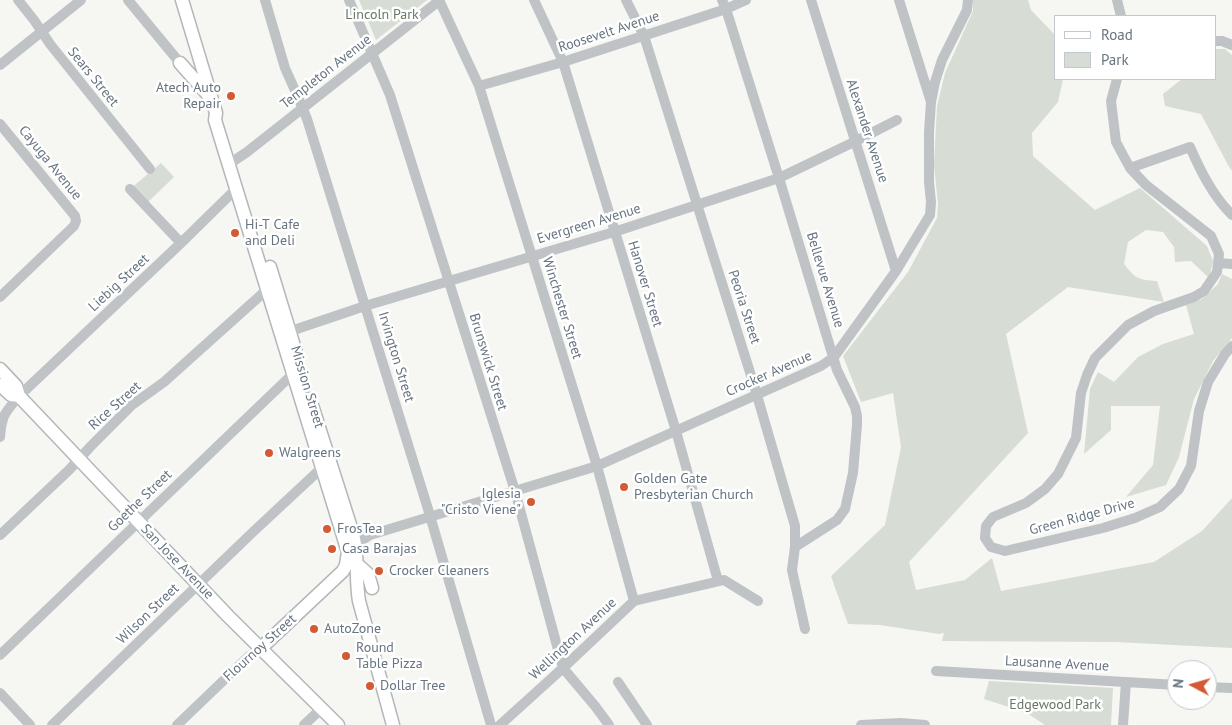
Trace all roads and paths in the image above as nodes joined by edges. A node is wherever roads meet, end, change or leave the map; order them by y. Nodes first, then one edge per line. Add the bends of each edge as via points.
1 (18, 0) edge
2 (81, 0) edge
3 (128, 0) edge
4 (182, 0) edge
5 (265, 0) edge
6 (349, 0) edge
7 (439, 0) edge
8 (534, 0) edge
9 (626, 0) edge
10 (746, 0) edge
11 (811, 0) edge
12 (899, 0) edge
13 (968, 0) edge
14 (1117, 0) edge
15 (724, 4) edge
16 (1121, 15) edge
17 (42, 32) junction
18 (644, 36) junction
19 (1217, 41) edge
20 (1232, 45) edge
21 (372, 54) junction
22 (563, 62) junction
23 (180, 63) junction
24 (0, 65) edge
25 (202, 65) junction
26 (1117, 80) edge
27 (479, 86) junction
28 (212, 100) junction
29 (931, 102) junction
30 (302, 108) junction
31 (897, 120) dead end
32 (0, 124) edge
33 (856, 141) junction
34 (233, 162) junction
35 (1130, 168) junction
36 (150, 169) dead end
37 (779, 178) junction
38 (237, 188) junction
39 (130, 190) dead end
40 (697, 205) junction
41 (1232, 215) edge
42 (614, 232) junction
43 (181, 243) junction
44 (531, 256) junction
45 (1218, 263) junction
46 (1232, 264) edge
47 (896, 270) junction
48 (449, 281) junction
49 (271, 286) junction
50 (0, 297) edge
51 (365, 306) junction
52 (286, 333) junction
53 (1232, 346) edge
54 (834, 356) junction
55 (0, 369) edge
56 (296, 370) junction
57 (0, 385) edge
58 (757, 395) junction
59 (19, 396) junction
60 (676, 431) junction
61 (0, 437) edge
62 (79, 458) junction
63 (326, 464) junction
64 (597, 466) junction
65 (515, 491) junction
66 (431, 517) junction
67 (139, 522) junction
68 (0, 535) edge
69 (795, 547) junction
70 (352, 548) junction
71 (357, 564) junction
72 (343, 570) junction
73 (718, 581) junction
74 (199, 585) junction
75 (372, 588) dead end
76 (358, 601) junction
77 (634, 601) junction
78 (758, 601) dead end
79 (805, 629) dead end
80 (260, 649) junction
81 (0, 655) edge
82 (563, 668) junction
83 (936, 671) dead end
84 (618, 682) dead end
85 (1126, 682) junction
86 (1167, 684) edge
87 (1217, 687) edge
88 (1232, 688) edge
89 (0, 693) edge
90 (321, 709) junction
91 (30, 725) edge
92 (52, 725) edge
93 (177, 725) edge
94 (304, 725) edge
95 (338, 725) edge
96 (394, 725) edge
97 (491, 725) edge
98 (500, 725) edge
99 (609, 725) edge
100 (647, 725) edge
101 (861, 725) edge
102 (925, 725) edge
103 (1123, 725) edge

1 - 17 street, Sears Street
2 - 17 street
3 - 23 street
4 - 25 main road, Mission Street
5 - 30 street, Irvington Street via 285,68
6 - 21 street, Brunswick Street
7 - 21 street, Templeton Avenue
7 - 27 street, Winchester Street
8 - 22 street, Hanover Street
9 - 18 street, Peoria Street
10 - 15 street, Roosevelt Avenue
11 - 33 street, Alexander Avenue
12 - 29 street
13 - 29 street, Crocker Avenue via 967,10 942,60
14 - 16 street
15 - 18 street, Roosevelt Avenue
15 - 37 street, Bellevue Avenue
17 - 24 street
17 - 36 street, Sears Street
18 - 22 street, Roosevelt Avenue
18 - 40 street, Peoria Street
19 - 20 street
21 - 30 street, Templeton Avenue
21 - 48 street, Brunswick Street via 390,95
22 - 27 street, Roosevelt Avenue
22 - 42 street, Hanover Street
23 - 25 main road
23 - 28 main road
25 - 28 main road, Mission Street
26 - 35 street via 1111,101 1116,142
27 - 44 street, Winchester Street
28 - 34 main road, Mission Street via 215,120
29 - 47 street, Crocker Avenue via 931,209
30 - 34 street, Templeton Avenue
30 - 51 street, Irvington Street
31 - 33 street, Evergreen Avenue
32 - 50 street, Cayuga Avenue via 76,221
33 - 37 street, Evergreen Avenue
33 - 47 street, Alexander Avenue
34 - 38 main road, Mission Street
34 - 49 main road, Mission Street
35 - 41 street via 1190,147 1202,174
35 - 45 street via 1146,185 1211,236 1219,254
37 - 40 street, Evergreen Avenue
37 - 54 street, Bellevue Avenue
38 - 43 street, Liebig Street
38 - 49 main road, Mission Street
39 - 43 street
40 - 42 street, Evergreen Avenue
40 - 58 street, Peoria Street
42 - 44 street, Evergreen Avenue
42 - 60 street, Hanover Street
43 - 59 street, Liebig Street
44 - 48 street, Evergreen Avenue
44 - 64 street, Winchester Street
45 - 46 street
45 - 53 street, Green Ridge Drive via 1217,272 1204,291 1128,325 1095,358 1081,393 1076,438 1058,474 1026,503 993,517 986,526 985,538 991,547 1005,551 1104,528 1160,507 1179,489 1191,466 1199,411 1208,382
47 - 54 street, Crocker Avenue
48 - 51 street, Evergreen Avenue
48 - 65 street, Brunswick Street
49 - 52 main road, Mission Street
49 - 62 street, Rice Street via 164,382 132,405
51 - 52 street, Evergreen Avenue
51 - 66 street, Irvington Street
52 - 56 main road, Mission Street
54 - 58 street, Crocker Avenue via 821,366
54 - 69 street, Bellevue Avenue via 855,408 858,425 845,509 837,520
55 - 59 main road, San Jose Avenue via 16,386
56 - 63 main road, Mission Street
56 - 67 street, Goethe Street
57 - 59 main road, San Jose Avenue via 11,395
58 - 60 street, Crocker Avenue
58 - 69 street, Peoria Street via 795,526
59 - 61 street, Liebig Street via 5,413
59 - 62 main road, San Jose Avenue
60 - 64 street, Crocker Avenue
60 - 73 street, Hanover Street
62 - 67 main road, San Jose Avenue
62 - 68 street, Rice Street
63 - 70 main road, Mission Street
63 - 74 street, Wilson Street
64 - 65 street, Crocker Avenue
64 - 77 street, Winchester Street
65 - 66 street, Crocker Avenue
65 - 82 street, Brunswick Street
66 - 70 street, Crocker Avenue via 370,535
66 - 97 street, Irvington Street
67 - 74 main road, San Jose Avenue
67 - 81 street, Goethe Street
69 - 79 street, Peoria Street via 792,570
70 - 71 main road, Mission Street
70 - 72 main road
71 - 75 main road via 368,574
71 - 76 main road, Mission Street
72 - 76 main road via 350,575
72 - 80 main road, Flournoy Street
73 - 77 street, Wellington Avenue
73 - 78 street via 724,580
74 - 80 main road, San Jose Avenue
74 - 92 street, Wilson Street
76 - 96 main road, Mission Street
77 - 82 street, Wellington Avenue
80 - 90 main road, San Jose Avenue
80 - 93 street, Flournoy Street
82 - 98 street, Wellington Avenue
82 - 99 street, Brunswick Street
83 - 85 street, Lausanne Avenue
84 - 100 street
85 - 86 street, Lausanne Avenue
85 - 103 street
87 - 88 street
89 - 91 street
90 - 94 street
90 - 95 main road, San Jose Avenue
101 - 102 street

